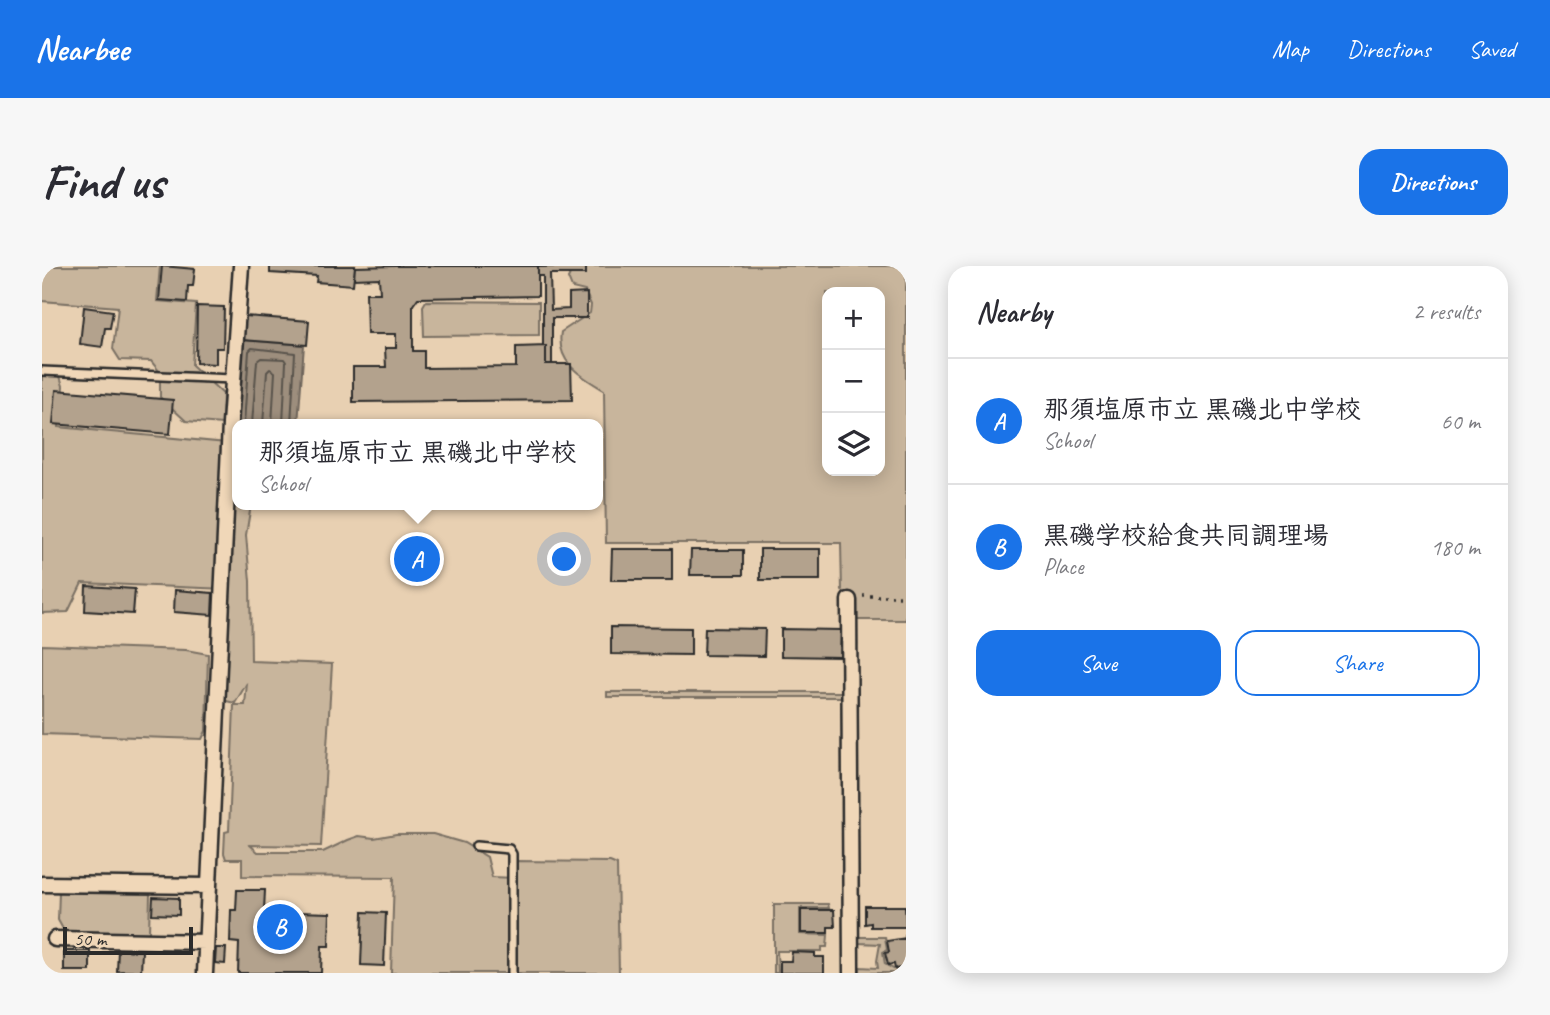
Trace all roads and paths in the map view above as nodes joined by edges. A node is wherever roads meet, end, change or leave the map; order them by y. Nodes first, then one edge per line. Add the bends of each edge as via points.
1 (240, 266) edge
2 (42, 371) edge
3 (233, 379) junction
4 (906, 596) edge
5 (849, 600) joint
6 (476, 846) dead end
7 (42, 884) edge
8 (209, 886) junction
9 (55, 939) dead end
10 (206, 942) junction
11 (205, 973) edge
12 (512, 973) edge
13 (851, 973) edge

1 - 3 street
2 - 3 lane
3 - 8 street
4 - 5 path
5 - 13 street
6 - 12 lane via 504,847 512,854
7 - 8 street
8 - 10 street
9 - 10 street
10 - 11 street

